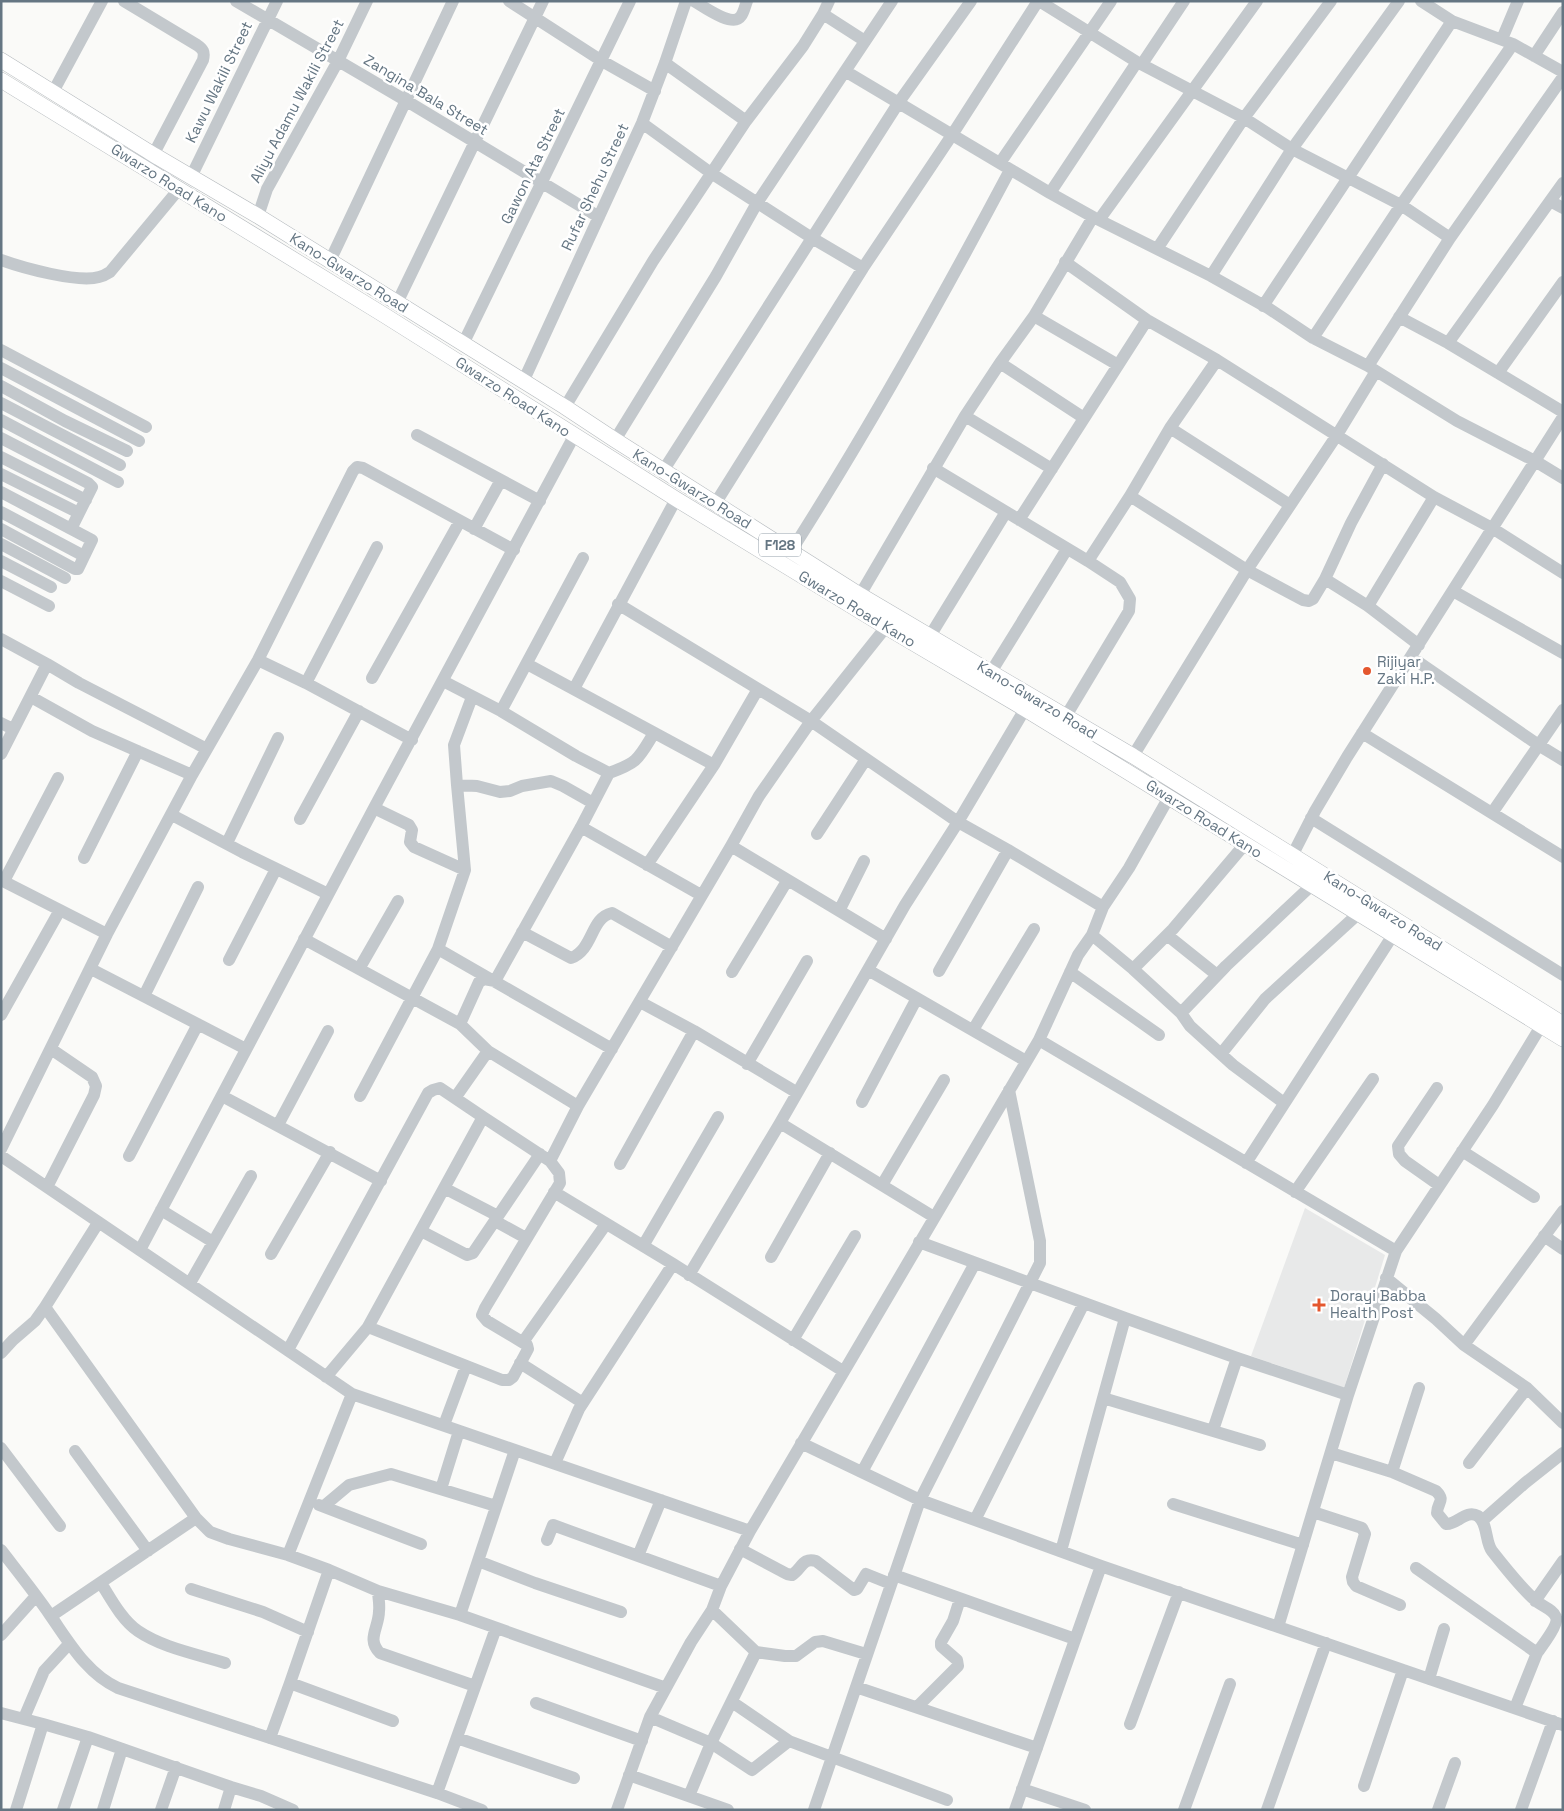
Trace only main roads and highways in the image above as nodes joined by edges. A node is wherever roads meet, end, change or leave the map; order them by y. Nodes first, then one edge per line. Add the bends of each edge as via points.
1 (1, 60) edge
2 (1, 80) edge
3 (787, 558) junction
4 (1476, 978) junction
5 (1561, 1019) edge
6 (1563, 1039) edge

1 - 3 main road, Kano-Gwarzo Road / F128 via 565,407 715,504
2 - 3 main road, Gwarzo Road Kano / F128 via 676,499
3 - 4 main road, Gwarzo Road Kano / F128 via 886,627 1393,935
3 - 4 main road, Kano-Gwarzo Road / F128 via 860,595 1133,756 1292,854
4 - 5 main road, Kano-Gwarzo Road / F128
4 - 6 main road, Gwarzo Road Kano / F128

